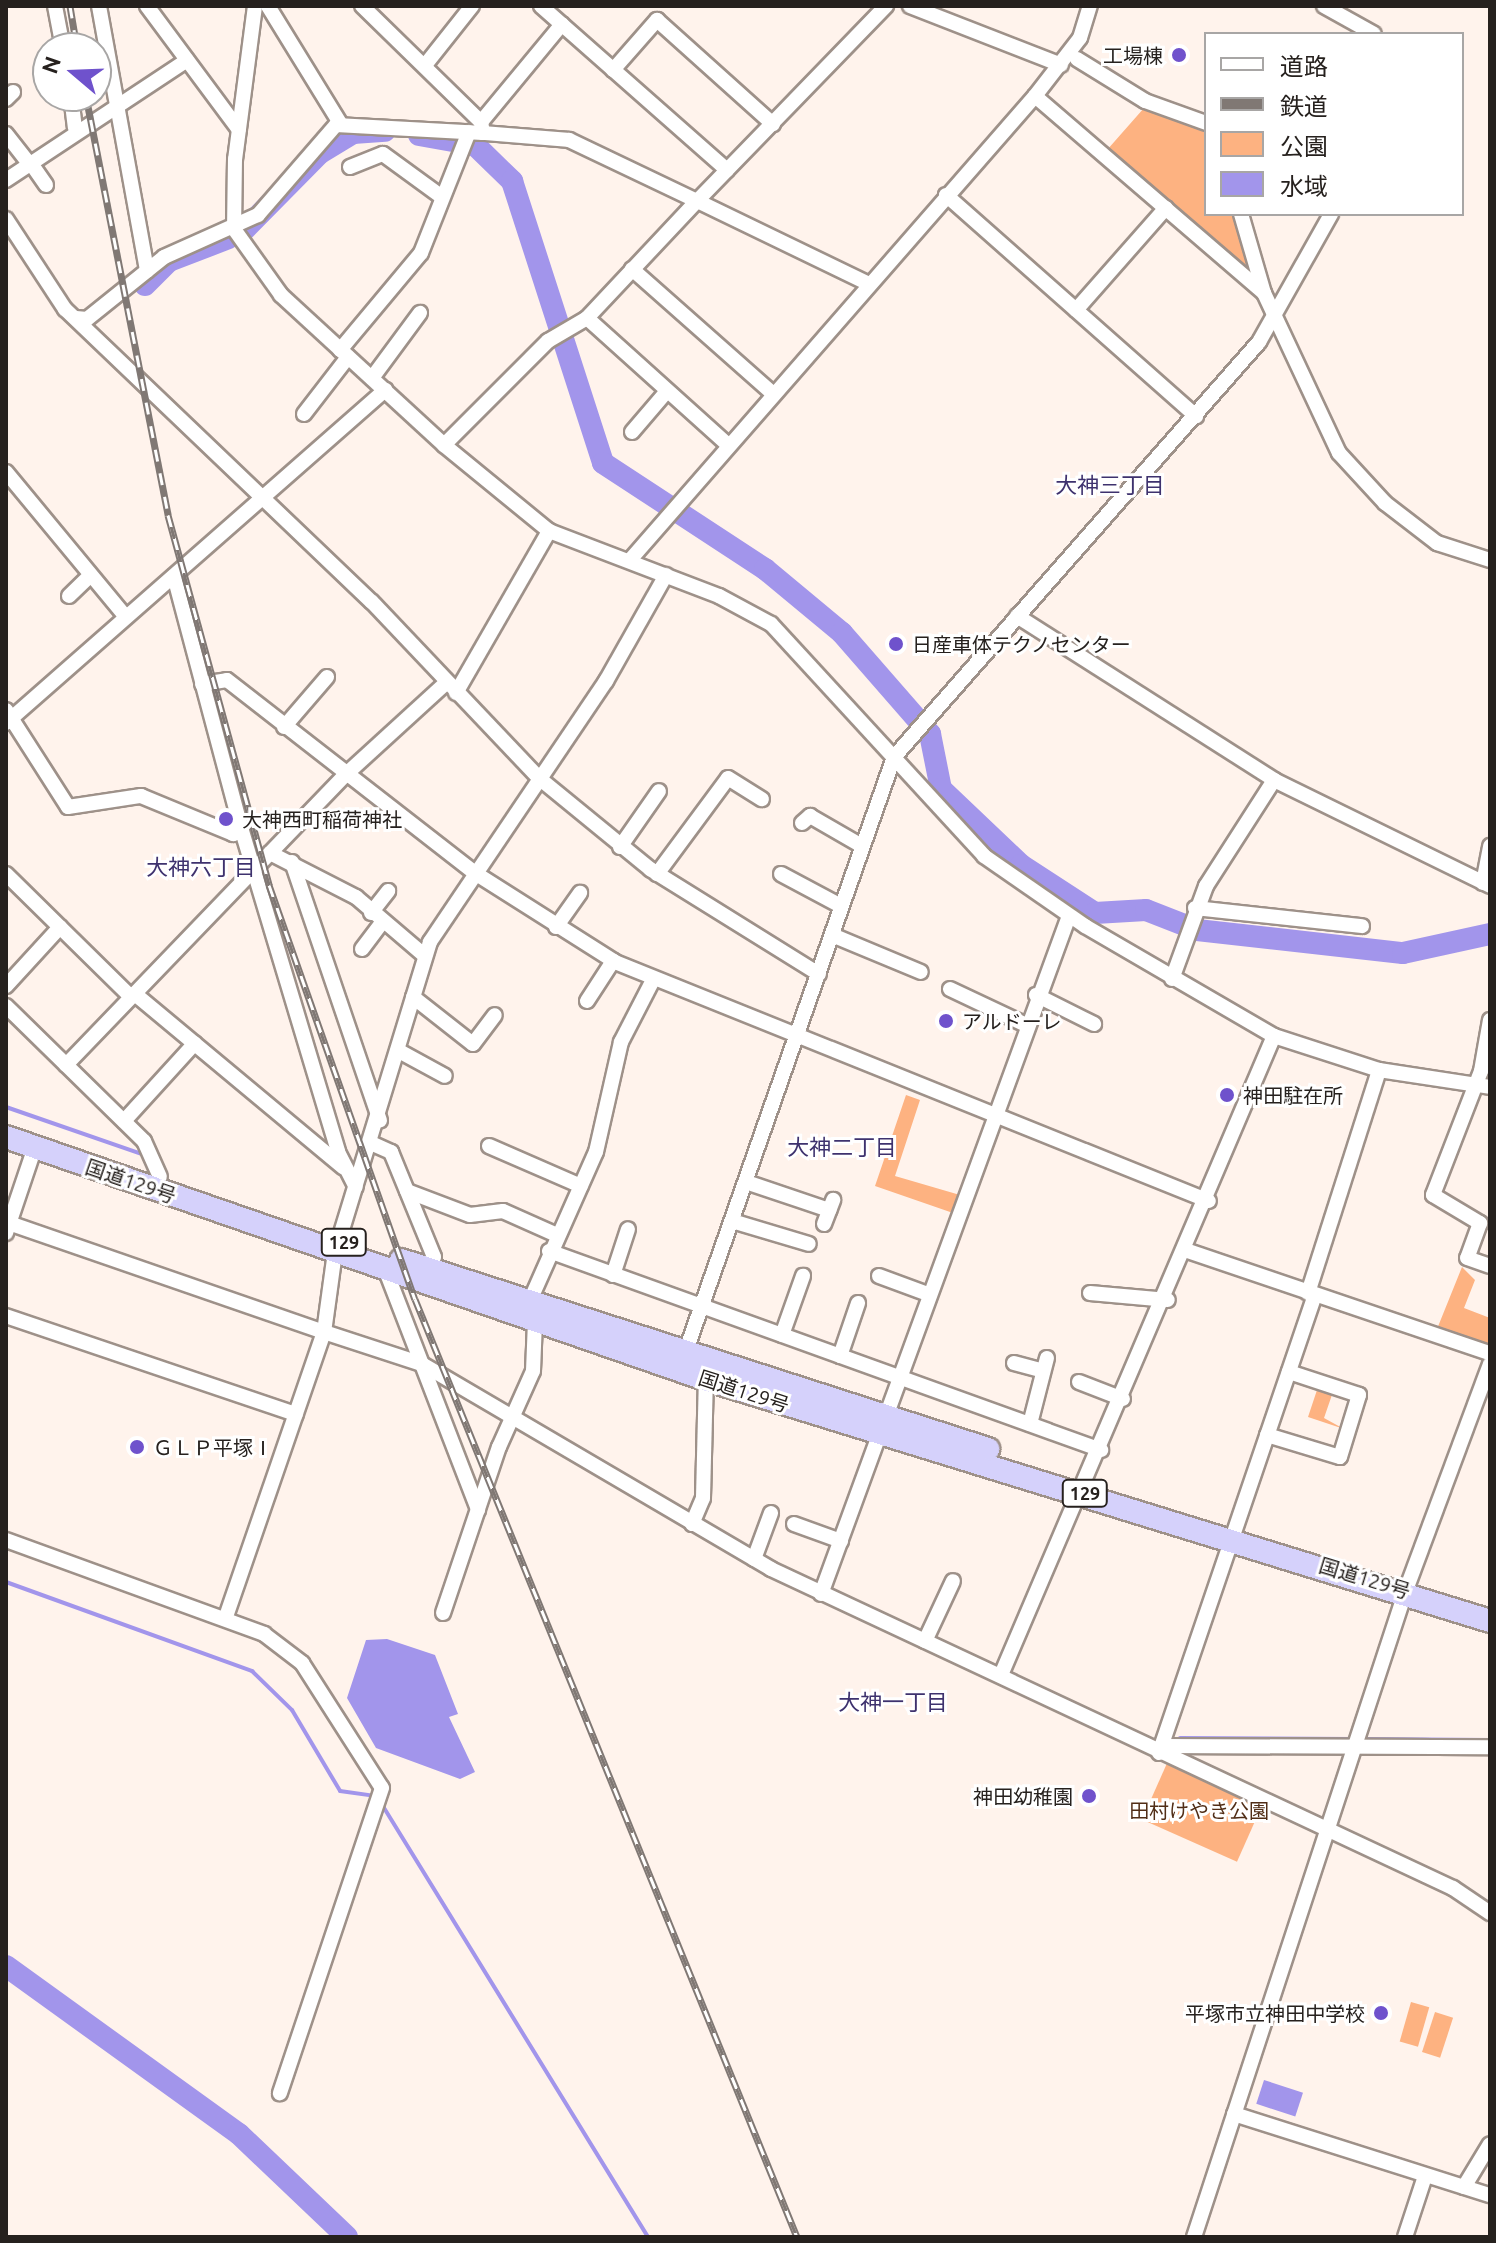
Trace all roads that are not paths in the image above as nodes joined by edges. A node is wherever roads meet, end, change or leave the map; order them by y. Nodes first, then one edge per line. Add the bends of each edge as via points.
1 (55, 6) edge
2 (99, 6) edge
3 (147, 6) edge
4 (255, 6) edge
5 (268, 6) edge
6 (362, 6) edge
7 (387, 6) edge
8 (472, 6) edge
9 (541, 6) edge
10 (886, 6) edge
11 (910, 6) edge
12 (1090, 6) edge
13 (1334, 8) edge
14 (376, 18) junction
15 (562, 24) junction
16 (60, 32) edge
17 (1371, 32) edge
18 (1077, 59) dead end
19 (187, 60) junction
20 (426, 64) junction
21 (1061, 65) junction
22 (613, 70) junction
23 (1035, 96) junction
24 (116, 103) junction
25 (73, 112) edge
26 (1204, 122) edge
27 (340, 123) junction
28 (773, 124) junction
29 (75, 128) junction
30 (478, 129) junction
31 (239, 130) junction
32 (6, 134) edge
33 (353, 159) dead end
34 (30, 162) junction
35 (727, 170) junction
36 (6, 180) edge
37 (46, 185) dead end
38 (946, 195) junction
39 (442, 197) junction
40 (697, 201) junction
41 (1166, 208) junction
42 (1242, 216) edge
43 (1330, 216) edge
44 (6, 219) edge
45 (234, 229) junction
46 (632, 269) junction
47 (147, 271) junction
48 (867, 283) junction
49 (1263, 290) junction
50 (1076, 310) junction
51 (420, 313) dead end
52 (1277, 315) junction
53 (76, 318) junction
54 (587, 318) junction
55 (344, 353) junction
56 (372, 378) junction
57 (385, 390) junction
58 (667, 391) junction
59 (771, 392) junction
60 (304, 414) dead end
61 (1196, 416) junction
62 (632, 432) dead end
63 (727, 444) junction
64 (444, 445) junction
65 (6, 472) edge
66 (261, 503) junction
67 (549, 531) junction
68 (630, 560) junction
69 (1490, 560) edge
70 (91, 575) junction
71 (666, 575) junction
72 (174, 576) junction
73 (69, 596) dead end
74 (1017, 616) junction
75 (126, 617) junction
76 (327, 677) dead end
77 (202, 684) junction
78 (451, 688) junction
79 (8, 717) edge
80 (284, 727) junction
81 (894, 757) junction
82 (344, 776) junction
83 (539, 778) junction
84 (1274, 780) junction
85 (659, 791) dead end
86 (757, 792) dead end
87 (810, 816) dead end
88 (242, 831) junction
89 (862, 846) junction
90 (1490, 846) edge
91 (620, 847) junction
92 (270, 853) junction
93 (292, 862) junction
94 (253, 870) junction
95 (475, 873) junction
96 (6, 874) edge
97 (657, 874) junction
98 (781, 874) dead end
99 (1486, 884) edge
100 (388, 891) dead end
101 (580, 893) dead end
102 (841, 906) junction
103 (1195, 908) junction
104 (1069, 916) junction
105 (377, 917) junction
106 (1362, 926) dead end
107 (60, 927) junction
108 (556, 927) junction
109 (832, 935) junction
110 (362, 949) dead end
111 (428, 949) junction
112 (613, 961) junction
113 (921, 972) dead end
114 (819, 974) junction
115 (1172, 979) junction
116 (653, 980) junction
117 (6, 986) edge
118 (950, 989) dead end
119 (133, 995) junction
120 (1036, 995) junction
121 (413, 997) junction
122 (587, 1001) dead end
123 (6, 1006) edge
124 (1490, 1020) edge
125 (493, 1024) dead end
126 (1094, 1024) dead end
127 (1026, 1025) junction
128 (799, 1035) junction
129 (1274, 1036) junction
130 (195, 1043) junction
131 (399, 1051) junction
132 (66, 1065) junction
133 (1379, 1070) junction
134 (445, 1076) dead end
135 (1483, 1086) edge
136 (995, 1115) junction
137 (381, 1120) junction
138 (124, 1121) junction
139 (6, 1123) edge
140 (6, 1137) edge
141 (373, 1144) junction
142 (498, 1146) dead end
143 (35, 1147) junction
144 (345, 1169) junction
145 (160, 1177) junction
146 (746, 1182) junction
147 (581, 1186) junction
148 (356, 1187) junction
149 (407, 1191) junction
150 (1209, 1201) junction
151 (829, 1211) dead end
152 (732, 1221) junction
153 (7, 1226) edge
154 (628, 1229) dead end
155 (557, 1235) junction
156 (809, 1244) dead end
157 (337, 1246) junction
158 (549, 1251) junction
159 (1188, 1251) junction
160 (1490, 1266) edge
161 (429, 1269) junction
162 (386, 1271) junction
163 (613, 1275) junction
164 (803, 1276) dead end
165 (879, 1276) dead end
166 (1090, 1293) dead end
167 (928, 1294) junction
168 (1312, 1294) junction
169 (1168, 1300) junction
170 (858, 1303) dead end
171 (702, 1306) junction
172 (532, 1313) junction
173 (6, 1316) edge
174 (324, 1332) junction
175 (782, 1335) junction
176 (1490, 1353) edge
177 (840, 1356) junction
178 (682, 1363) junction
179 (1014, 1363) dead end
180 (422, 1364) junction
181 (1490, 1364) edge
182 (706, 1371) junction
183 (1289, 1372) junction
184 (898, 1377) junction
185 (1079, 1382) dead end
186 (1123, 1399) junction
187 (296, 1414) junction
188 (511, 1420) junction
189 (1030, 1424) junction
190 (882, 1426) junction
191 (1267, 1435) junction
192 (1101, 1450) junction
193 (1085, 1486) junction
194 (478, 1510) junction
195 (771, 1513) dead end
196 (692, 1524) junction
197 (794, 1524) dead end
198 (1235, 1530) junction
199 (6, 1540) edge
200 (841, 1541) junction
201 (754, 1559) junction
202 (953, 1581) dead end
203 (1408, 1583) junction
204 (821, 1594) junction
205 (1490, 1605) edge
206 (443, 1613) dead end
207 (226, 1617) junction
208 (1490, 1621) edge
209 (925, 1641) junction
210 (1001, 1675) junction
211 (1355, 1747) junction
212 (1490, 1747) edge
213 (1160, 1749) junction
214 (1328, 1830) junction
215 (1490, 1913) edge
216 (280, 2093) dead end
217 (1234, 2114) junction
218 (1490, 2144) edge
219 (1425, 2176) junction
220 (1464, 2187) junction
221 (1490, 2195) edge
222 (1194, 2237) edge
223 (1405, 2237) edge

1 - 16 street
2 - 24 street
3 - 19 street
4 - 31 street
5 - 27 street
6 - 14 street
7 - 14 street
8 - 20 street
9 - 15 street
10 - 28 street
11 - 21 street
12 - 21 street
13 - 17 street
14 - 20 street
15 - 22 street
15 - 30 street
18 - 26 street via 1145,101
19 - 24 street
19 - 31 street
20 - 30 street
21 - 23 street
22 - 28 street via 657,20
22 - 35 street
23 - 38 street
23 - 41 street
24 - 29 street
24 - 47 street
25 - 29 street
27 - 30 street
27 - 45 street via 281,196
28 - 35 street
29 - 34 street
30 - 39 street
30 - 40 street via 569,140
31 - 45 street
32 - 34 street
33 - 39 street via 383,154
34 - 36 street
34 - 37 street
35 - 40 street
38 - 48 street
38 - 50 street
39 - 55 street via 421,253
40 - 46 street
40 - 48 street
41 - 49 street
41 - 50 street
42 - 49 street
43 - 52 street
44 - 53 street
45 - 47 street via 164,257
45 - 55 street via 257,269
46 - 54 street
46 - 59 street
47 - 53 street via 87,319
48 - 59 street
49 - 52 street
50 - 61 street
51 - 56 street
52 - 61 street
52 - 69 street via 1317,414 1357,473 1412,529
53 - 66 street
54 - 58 street
54 - 64 street via 548,341
55 - 56 street
55 - 60 street via 311,396
56 - 57 street
57 - 64 street
57 - 66 street
58 - 62 street
58 - 63 street
59 - 63 street
61 - 74 street
63 - 68 street
64 - 67 street
65 - 70 street
66 - 72 street
66 - 78 street via 372,602
67 - 68 street
67 - 78 street
68 - 71 street
70 - 73 street
70 - 75 street
71 - 81 street via 771,624
71 - 83 street
72 - 75 street
72 - 77 street
74 - 81 street
74 - 84 street
75 - 79 street
76 - 80 street
77 - 80 street via 227,680
77 - 88 street
78 - 82 street
78 - 83 street
79 - 88 street via 68,807 141,796 233,834
80 - 82 street
81 - 89 street
81 - 104 street via 984,856
82 - 92 street
82 - 95 street via 430,848
83 - 91 street
83 - 95 street
84 - 99 street
84 - 103 street
85 - 91 street
86 - 97 street via 728,778 699,826
87 - 89 street
88 - 94 street
89 - 102 street
90 - 99 street
91 - 97 street
92 - 93 street
92 - 94 street
93 - 105 street
93 - 137 street
94 - 119 street
94 - 144 street
95 - 108 street
95 - 111 street
96 - 107 street
97 - 114 street
98 - 102 street
100 - 105 street
101 - 108 street
102 - 109 street
103 - 106 street
103 - 115 street
104 - 115 street
104 - 120 street
105 - 110 street
105 - 111 street
107 - 117 street
107 - 119 street
108 - 112 street
109 - 113 street
109 - 114 street
111 - 121 street
112 - 116 street
112 - 122 street
114 - 128 street
115 - 129 street
116 - 128 street
116 - 147 street via 621,1042 607,1116
118 - 127 street
119 - 130 street
119 - 132 street
120 - 126 street
120 - 127 street
121 - 125 street via 473,1044
121 - 131 street
123 - 132 street
124 - 135 street
127 - 136 street
128 - 136 street
128 - 146 street
129 - 133 street
129 - 150 street
130 - 138 street
130 - 144 street
131 - 134 street
131 - 137 street
132 - 138 street
133 - 135 street
133 - 168 street
135 - 160 street via 1433,1195 1480,1223 1467,1258
136 - 150 street
136 - 167 street
137 - 141 street
138 - 145 street via 158,1159
139 - 145 highway, 国道129号 / 129
140 - 143 highway, 国道129号 / 129
141 - 148 street
141 - 149 street via 391,1152
142 - 147 street via 543,1176
143 - 153 street
143 - 157 highway, 国道129号 / 129
144 - 148 street
145 - 157 highway, 国道129号 / 129
146 - 151 street via 784,1189
146 - 152 street
147 - 155 street
148 - 157 street
149 - 155 street via 470,1215 503,1211
149 - 161 street via 434,1257
150 - 159 street
152 - 156 street
152 - 171 street
153 - 174 street
154 - 163 street
155 - 158 street
157 - 161 highway, 国道129号 / 129
157 - 162 highway, 国道129号 / 129
157 - 174 street
158 - 163 street
158 - 172 street
159 - 168 street
159 - 169 street
161 - 172 highway, 国道129号 / 129
162 - 172 highway, 国道129号 / 129
162 - 180 street
163 - 171 street
164 - 175 street
165 - 167 street
166 - 169 street
167 - 184 street
168 - 176 street
168 - 183 street
169 - 186 street
170 - 177 street
171 - 175 street
171 - 178 street
172 - 178 highway, 国道129号 / 129
172 - 188 street via 533,1371
173 - 187 street
174 - 180 street
174 - 187 street
175 - 177 street
177 - 184 street
178 - 182 highway, 国道129号 / 129
179 - 189 street via 1045,1365
180 - 188 street
180 - 194 street
181 - 203 street
182 - 190 highway, 国道129号 / 129
182 - 196 street via 703,1498
183 - 191 street
183 - 191 street via 1359,1395 1340,1457
184 - 189 street
184 - 190 street
185 - 186 street
186 - 192 street
187 - 207 street
188 - 194 street
188 - 196 street
189 - 192 street
190 - 193 highway, 国道129号 / 129
190 - 200 street
191 - 198 street
192 - 193 street
193 - 198 highway, 国道129号 / 129
193 - 210 street
194 - 206 street
195 - 201 street
196 - 201 street
197 - 200 street
198 - 203 highway, 国道129号 / 129
198 - 213 street
199 - 207 street
200 - 204 street
201 - 204 street
202 - 209 street
203 - 205 highway, 国道129号 / 129
203 - 208 highway, 国道129号 / 129
203 - 211 street
204 - 209 street
207 - 216 street via 302,1663 382,1788
209 - 210 street
210 - 213 street
211 - 212 street
211 - 213 street
211 - 214 street
213 - 214 street
214 - 215 street
214 - 217 street
217 - 219 street
217 - 222 street
218 - 220 street
219 - 220 street
219 - 223 street
220 - 221 street

